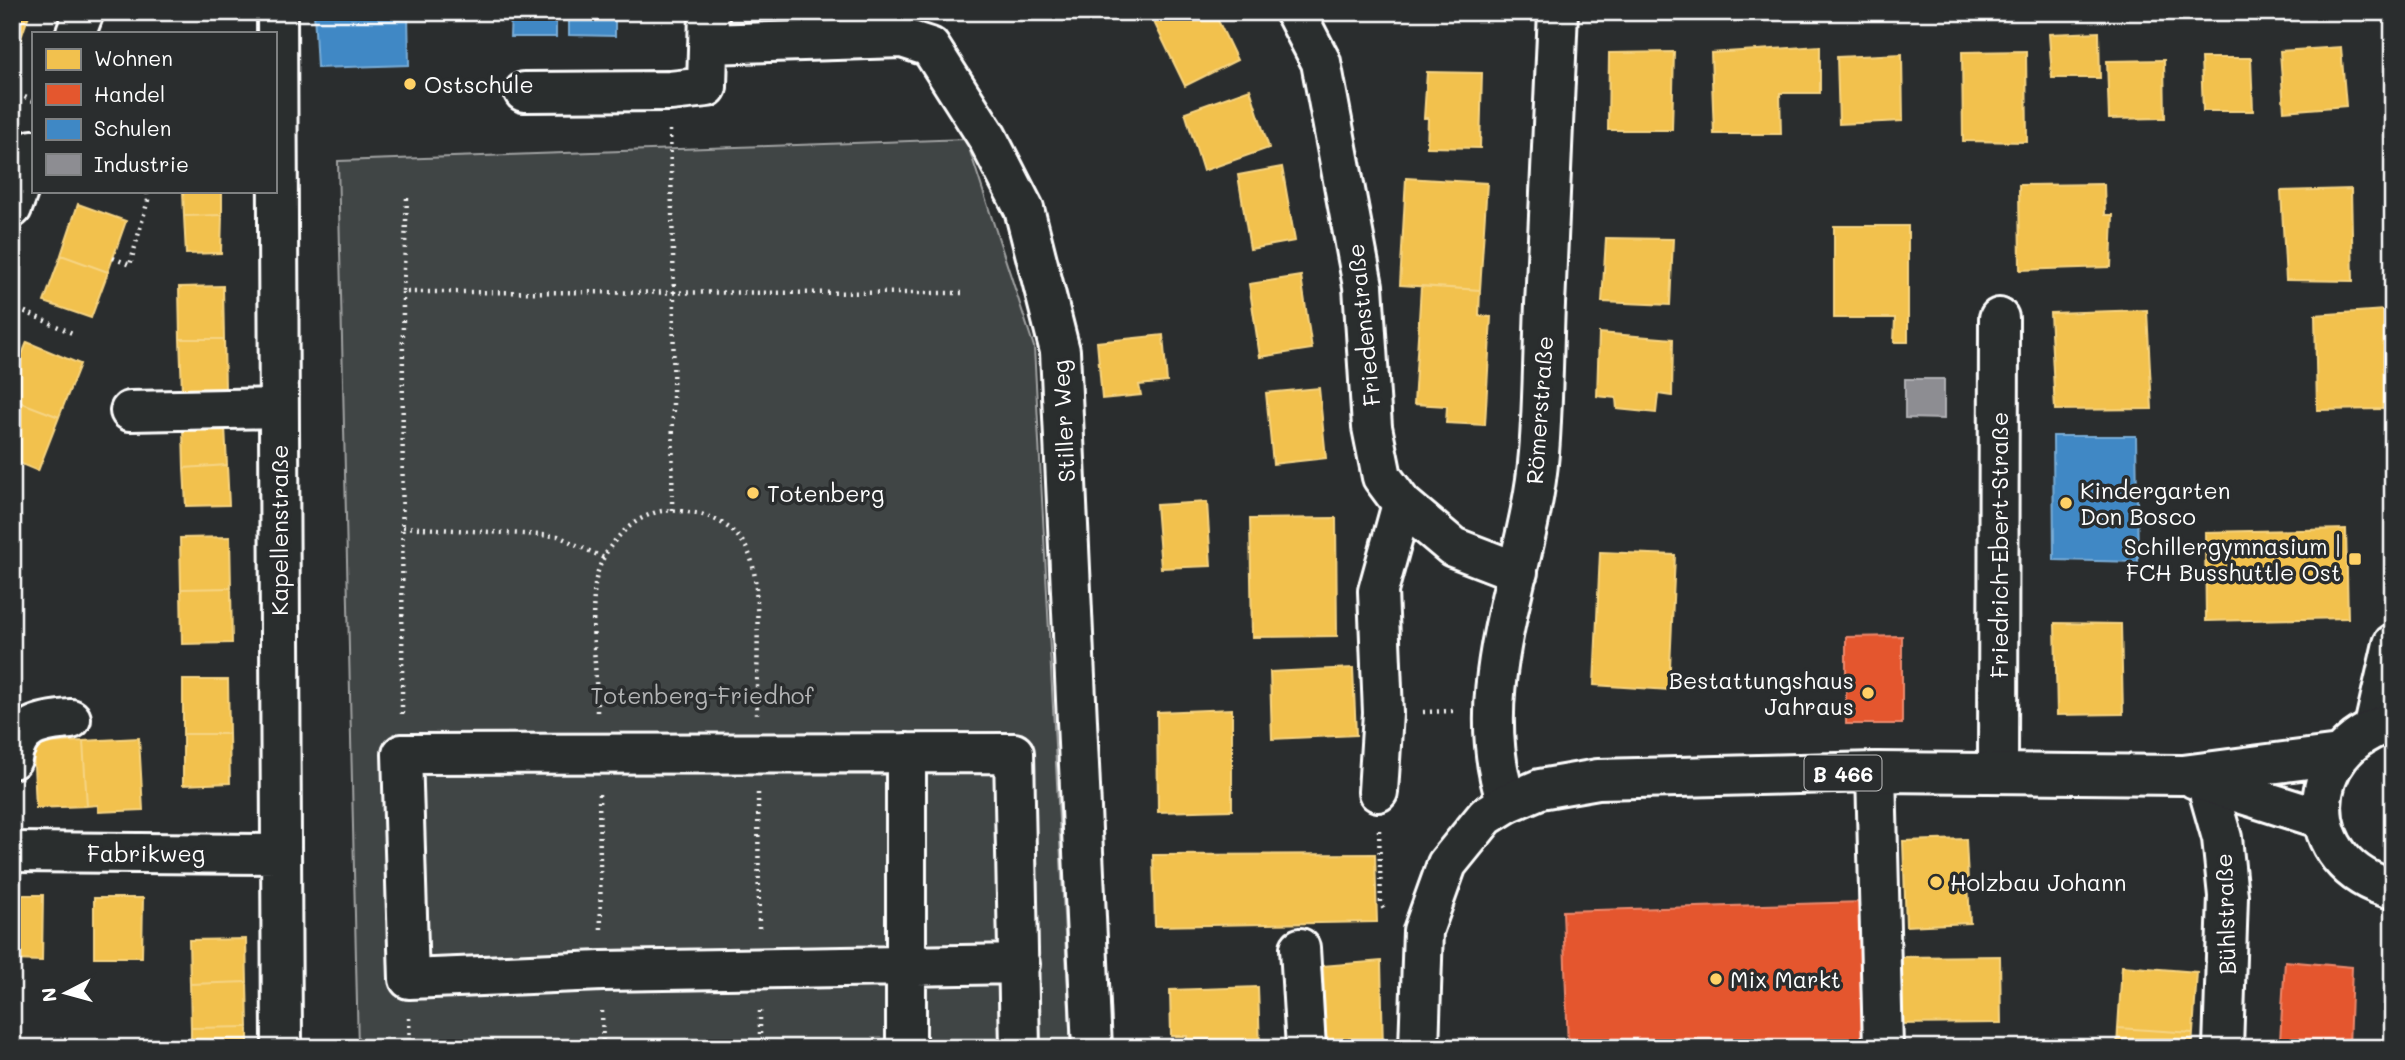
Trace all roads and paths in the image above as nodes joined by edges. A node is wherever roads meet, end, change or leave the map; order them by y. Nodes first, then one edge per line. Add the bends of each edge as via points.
1 (84, 12) edge
2 (277, 12) edge
3 (1009, 12) edge
4 (1032, 12) edge
5 (1296, 12) edge
6 (1558, 12) edge
7 (1564, 12) edge
8 (709, 28) edge
9 (76, 32) edge
10 (12, 91) edge
11 (670, 91) junction
12 (524, 92) dead end
13 (32, 101) edge
14 (32, 153) edge
15 (147, 192) edge
16 (407, 198) dead end
17 (12, 208) edge
18 (113, 258) dead end
19 (403, 292) junction
20 (965, 293) dead end
21 (674, 294) junction
22 (12, 306) edge
23 (1999, 318) dead end
24 (72, 333) dead end
25 (278, 408) junction
26 (130, 411) dead end
27 (1402, 504) junction
28 (672, 510) dead end
29 (403, 527) junction
30 (604, 558) dead end
31 (1518, 572) junction
32 (2393, 644) edge
33 (1494, 710) junction
34 (1384, 713) junction
35 (71, 719) dead end
36 (2383, 725) edge
37 (906, 753) junction
38 (402, 754) junction
39 (2339, 755) junction
40 (12, 759) edge
41 (1998, 771) junction
42 (1876, 772) junction
43 (2195, 778) junction
44 (1378, 792) joint
45 (1507, 803) junction
46 (2322, 819) junction
47 (12, 852) edge
48 (279, 854) junction
49 (2393, 889) edge
50 (1387, 916) dead end
51 (1300, 948) dead end
52 (1020, 964) junction
53 (906, 966) junction
54 (282, 1048) edge
55 (906, 1048) edge
56 (1020, 1048) edge
57 (1093, 1048) edge
58 (1306, 1048) edge
59 (1419, 1048) edge
60 (1882, 1048) edge
61 (2223, 1048) edge

1 - 9 street
2 - 25 street, Kapellenstraße
3 - 4 path via 1017,19
5 - 27 street, Friedenstraße via 1321,62 1363,286 1373,427 1382,477
6 - 7 street
6 - 31 street, Römerstraße via 1539,453
8 - 11 street via 707,88
8 - 57 street, Stiller Weg via 902,38 930,47 987,137 1024,209 1060,351
10 - 13 path
11 - 12 street
11 - 21 path
14 - 17 street
15 - 18 path via 130,265
16 - 19 path
19 - 21 path
19 - 29 path
20 - 21 path
21 - 28 path
22 - 24 path
23 - 41 street, Friedrich-Ebert-Straße
25 - 26 street
25 - 48 street, Kapellenstraße
27 - 31 street, Friedenstraße via 1453,547
27 - 34 street via 1378,591
29 - 30 path via 558,536
29 - 38 path
31 - 33 street, Römerstraße
32 - 36 street
33 - 34 path
33 - 45 street, Römerstraße via 1495,757
34 - 44 street
35 - 40 street via 43,721 23,733
36 - 39 street via 2354,739
37 - 38 street
37 - 52 street via 1014,753
37 - 53 street
38 - 53 street via 409,979
39 - 43 street, B 466
39 - 46 street via 2327,775
41 - 42 street, B 466
41 - 43 street, B 466
42 - 45 street, B 466 via 1598,779 1540,789
42 - 60 street
43 - 46 street, B 466
43 - 61 street, Bühlstraße via 2222,838 2229,947
44 - 50 path via 1381,904
45 - 59 street, B 466 via 1486,816 1462,842 1435,892 1423,931
46 - 49 street via 2331,846 2348,869 2372,884
47 - 48 street, Fabrikweg
48 - 54 street, Kapellenstraße
51 - 58 street
52 - 53 street
52 - 56 street
53 - 55 street

